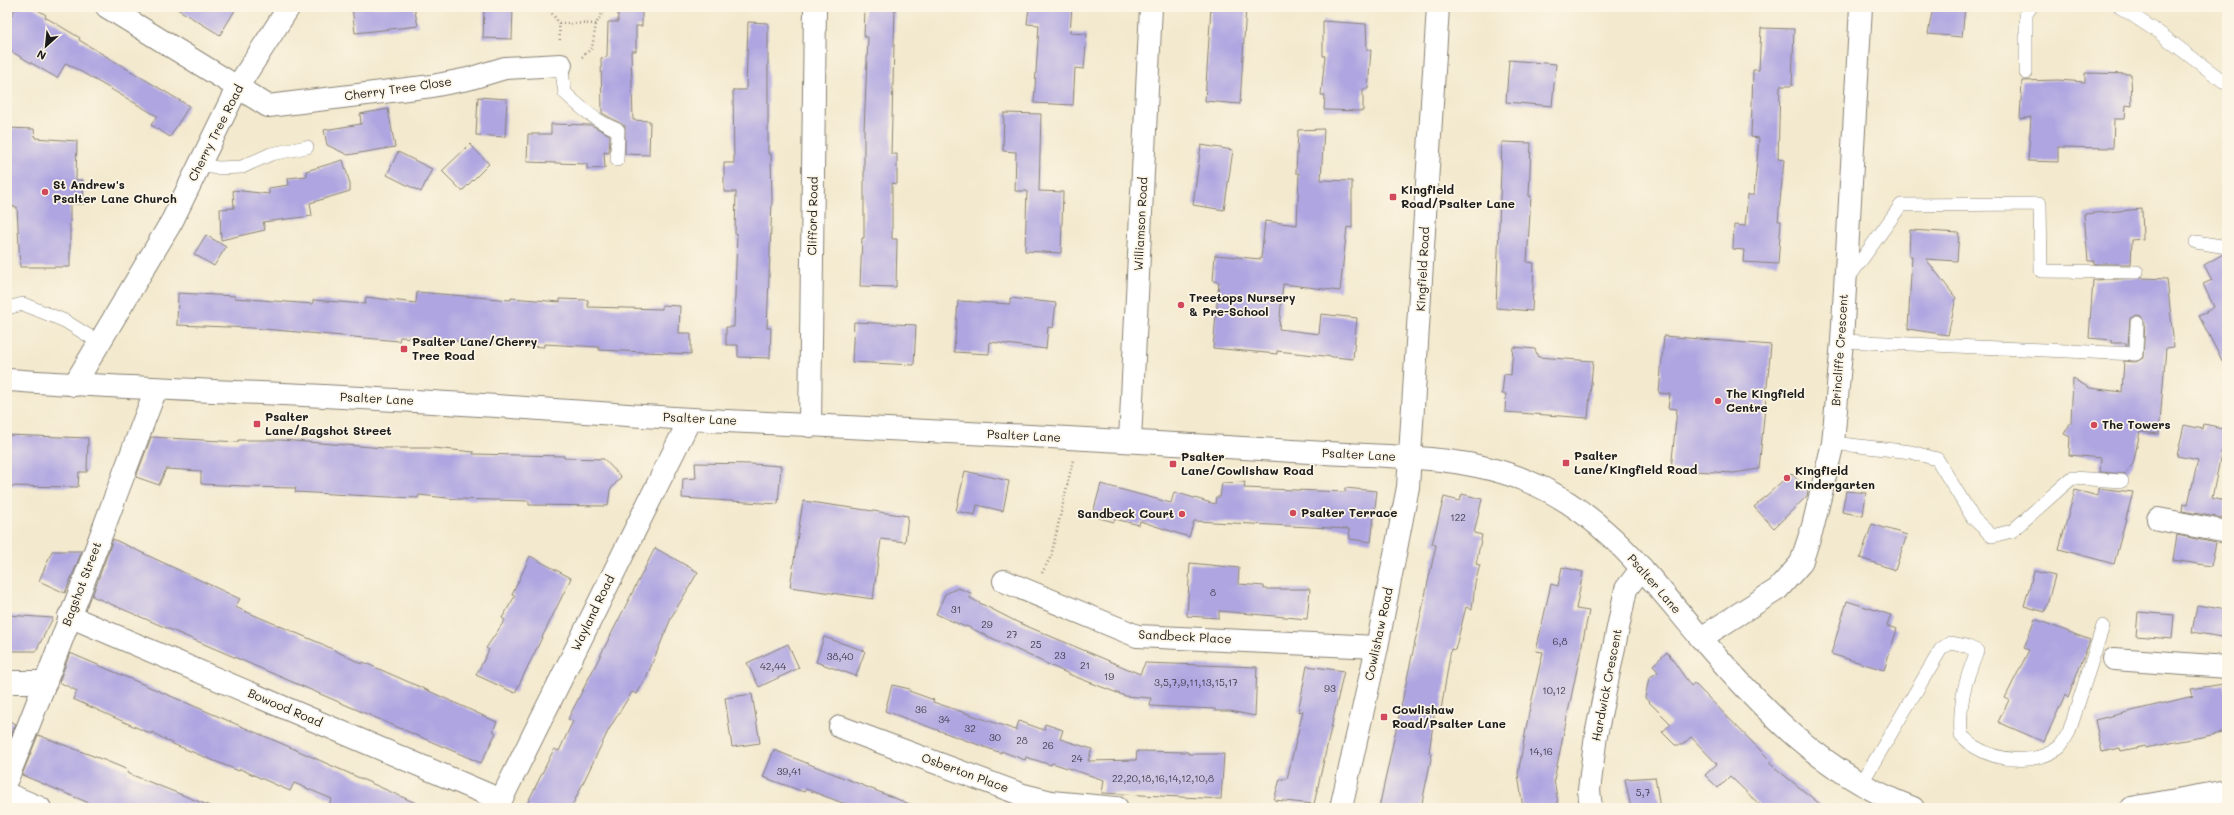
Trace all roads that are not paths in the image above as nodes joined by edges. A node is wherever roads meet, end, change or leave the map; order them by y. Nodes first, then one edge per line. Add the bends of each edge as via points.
1 (107, 7) edge
2 (288, 7) edge
3 (815, 7) edge
4 (1151, 7) edge
5 (1438, 7) edge
6 (1861, 7) edge
7 (2031, 7) edge
8 (2120, 7) edge
9 (561, 65) joint
10 (2026, 74) dead end
11 (2227, 84) edge
12 (238, 86) junction
13 (307, 147) dead end
14 (617, 160) dead end
15 (199, 165) junction
16 (2196, 242) dead end
17 (2227, 247) edge
18 (2137, 272) dead end
19 (1844, 284) junction
20 (7, 308) edge
21 (2137, 323) dead end
22 (1842, 341) junction
23 (100, 343) junction
24 (7, 380) edge
25 (74, 385) junction
26 (156, 389) junction
27 (690, 419) junction
28 (810, 426) junction
29 (1130, 440) junction
30 (1833, 443) junction
31 (1411, 458) junction
32 (2122, 481) dead end
33 (2158, 519) dead end
34 (2227, 532) edge
35 (1642, 568) junction
36 (1004, 581) dead end
37 (69, 616) junction
38 (2103, 626) dead end
39 (1702, 638) junction
40 (1377, 647) junction
41 (2114, 659) dead end
42 (2227, 667) edge
43 (7, 682) edge
44 (46, 682) junction
45 (840, 727) dead end
46 (7, 779) edge
47 (1861, 784) junction
48 (2227, 791) edge
49 (7, 794) edge
50 (499, 804) edge
51 (40, 808) edge
52 (1117, 808) edge
53 (1342, 808) edge
54 (1591, 808) edge
55 (1913, 808) edge
56 (2131, 808) edge

1 - 12 street, Cherry Tree Close
2 - 12 street, Cherry Tree Road
3 - 28 street, Clifford Road
4 - 29 street, Williamson Road
5 - 31 street, Kingfield Road
6 - 19 street, Brincliffe Crescent
7 - 10 lane via 2026,14
8 - 11 lane
9 - 12 street, Cherry Tree Close via 505,68 432,86 268,106
9 - 14 lane via 565,93 588,114 604,125 618,130
12 - 15 street, Cherry Tree Road
13 - 15 lane via 271,154 242,167 218,168
15 - 23 street, Cherry Tree Road via 172,221
16 - 17 lane
18 - 19 lane via 2042,271 2040,204 1902,205
19 - 22 street, Brincliffe Crescent
20 - 23 lane via 23,304 65,321
21 - 22 lane via 2136,354
22 - 30 street, Brincliffe Crescent
23 - 25 street, Cherry Tree Road
24 - 25 street, Psalter Lane
25 - 26 street, Psalter Lane
26 - 27 street, Psalter Lane via 397,400
26 - 37 street, Bagshot Street
27 - 28 street, Psalter Lane
27 - 50 street, Wayland Road
28 - 29 street, Psalter Lane
29 - 31 street, Psalter Lane
30 - 32 lane via 1910,452 1937,459 1973,518 1992,536 2012,531 2072,478
30 - 39 street, Brincliffe Crescent via 1813,526 1801,563 1778,589
31 - 35 street, Psalter Lane via 1478,467 1527,481 1546,490 1605,530
31 - 40 street, Cowlishaw Road via 1406,499
33 - 34 street
35 - 39 street, Psalter Lane
35 - 54 street, Hardwick Crescent via 1626,589 1596,735 1589,790
36 - 40 street, Sandbeck Place via 1137,636
37 - 44 street, Bagshot Street
37 - 50 street, Bowood Road
38 - 47 lane via 2069,732 2060,746 2048,753 2024,760 1997,756 1975,747 1961,735 1960,711 1965,680 1977,651 1950,643 1941,649
39 - 47 street, Psalter Lane via 1766,712 1812,752
40 - 53 street, Cowlishaw Road
41 - 42 street
43 - 44 street
44 - 46 street, Bagshot Street
45 - 52 street, Osberton Place via 1023,795 1051,802
47 - 55 street, Psalter Lane
48 - 56 street
49 - 51 street

